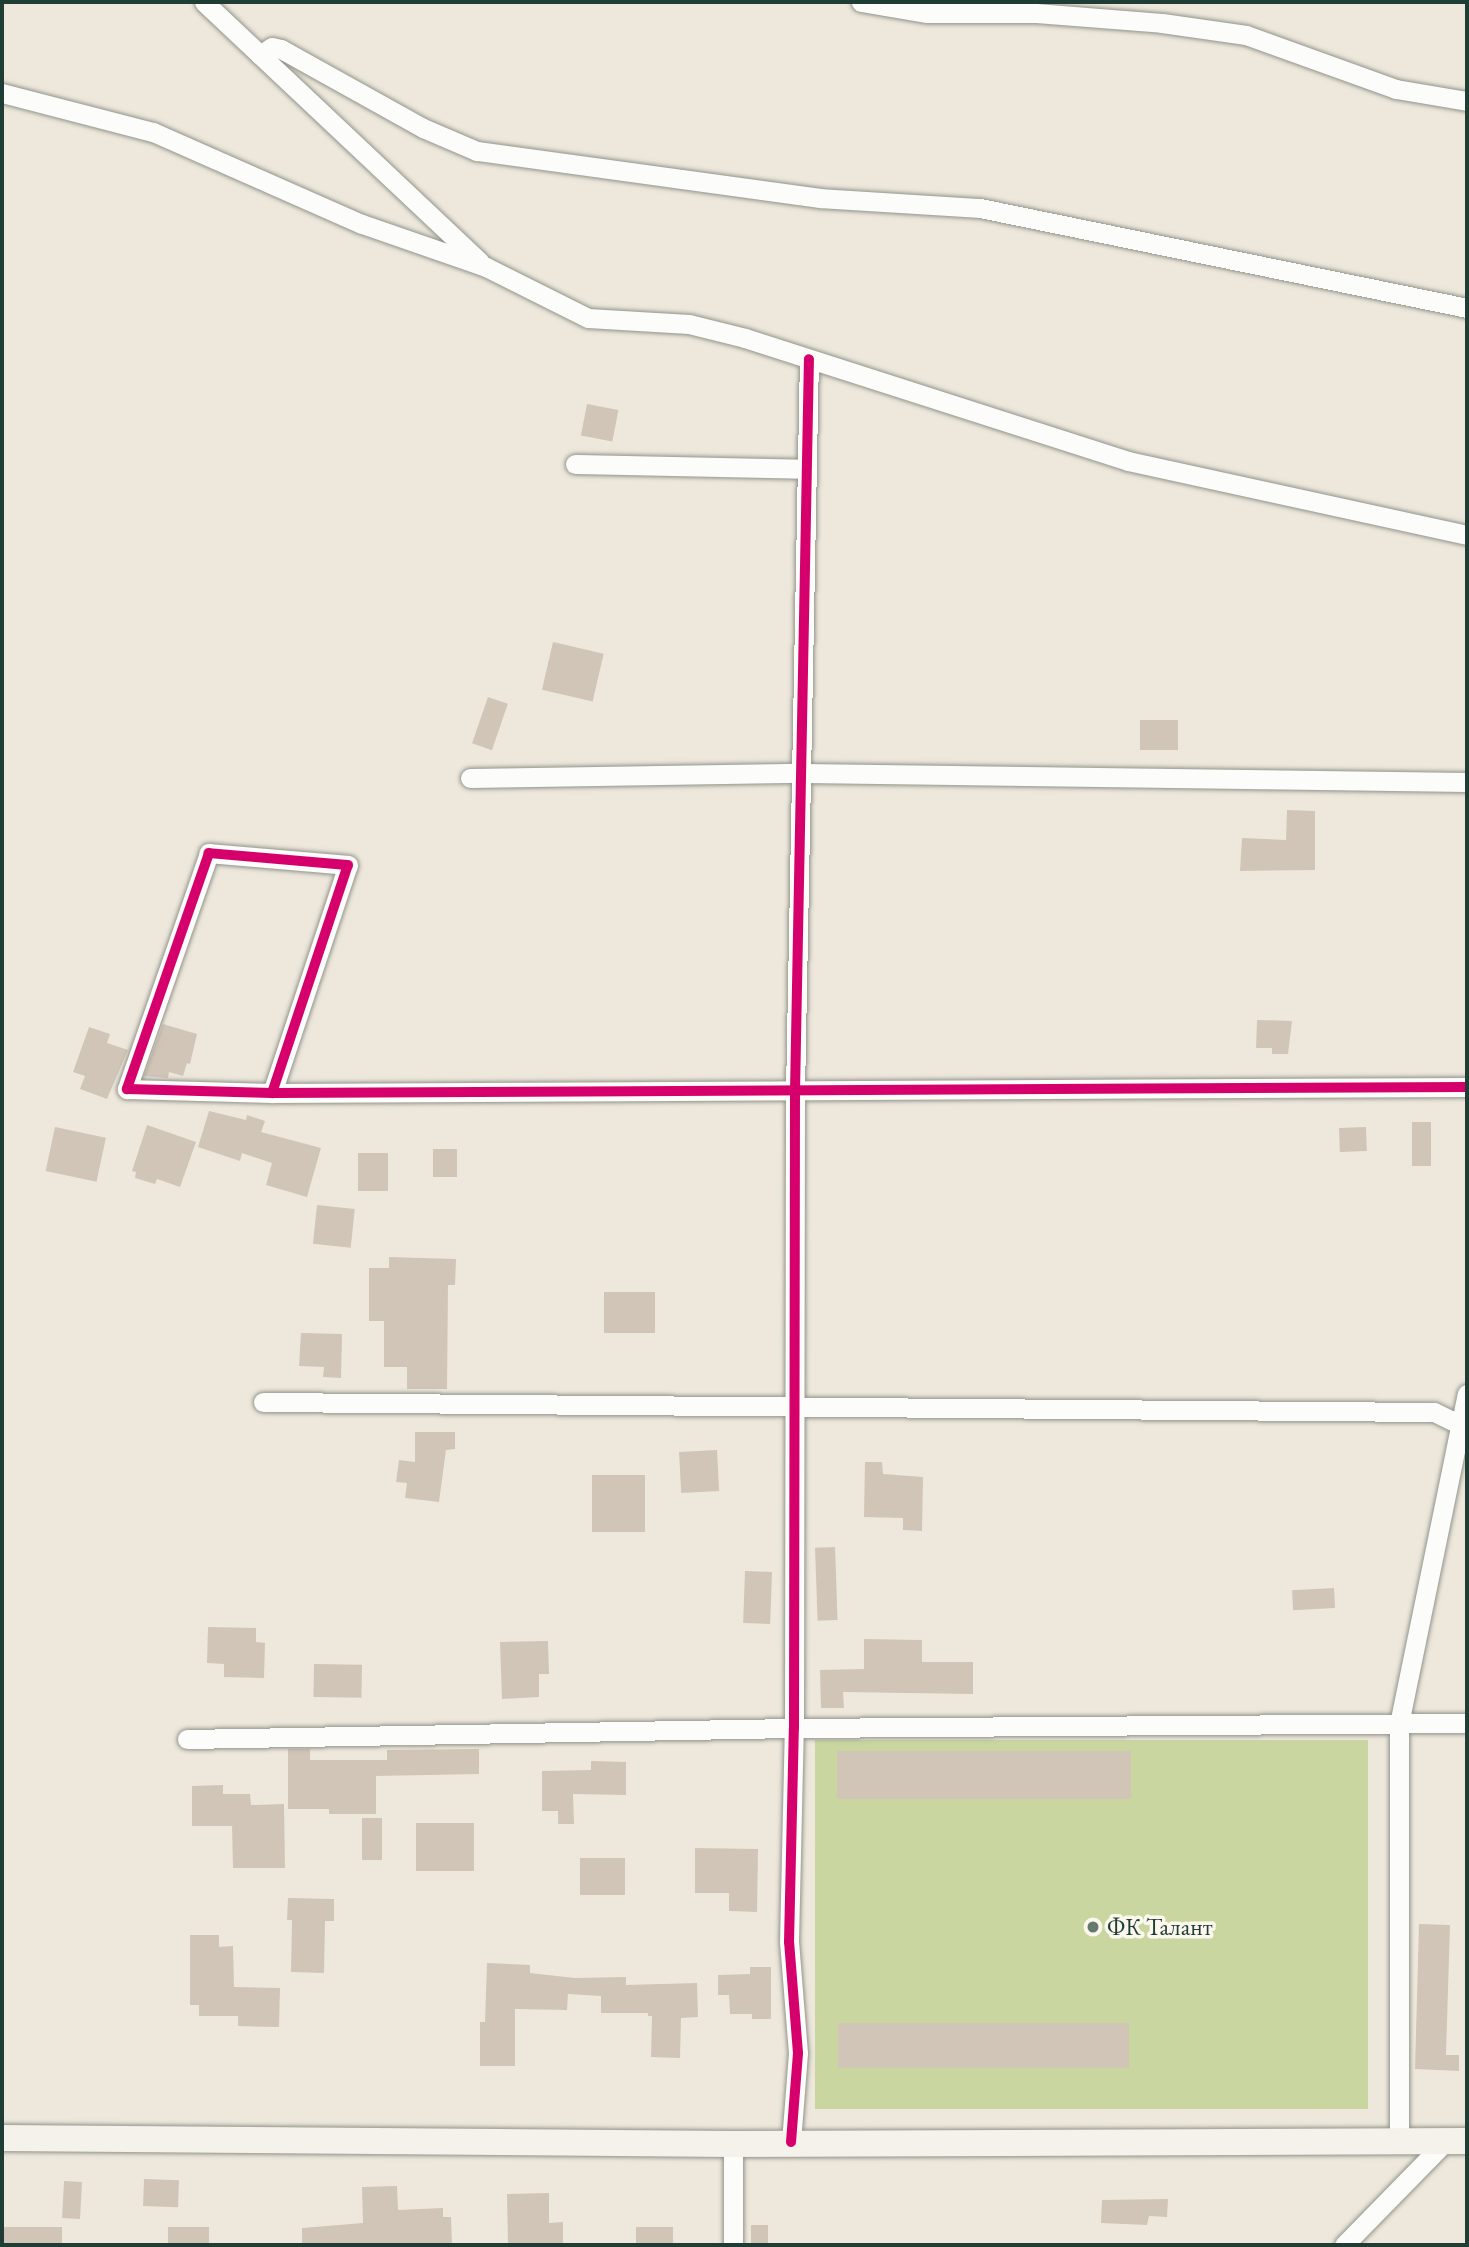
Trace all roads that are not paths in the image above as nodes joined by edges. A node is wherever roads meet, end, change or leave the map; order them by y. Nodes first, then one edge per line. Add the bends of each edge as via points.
1 (204, 2) edge
2 (861, 2) edge
3 (260, 55) junction
4 (2, 93) edge
5 (1467, 101) edge
6 (486, 267) junction
7 (1467, 308) edge
8 (809, 359) junction
9 (575, 464) dead end
10 (806, 469) junction
11 (1467, 535) edge
12 (803, 773) junction
13 (470, 778) dead end
14 (1467, 782) edge
15 (1467, 1087) edge
16 (795, 1092) junction
17 (272, 1093) junction
18 (1467, 1394) edge
19 (263, 1402) dead end
20 (793, 1406) junction
21 (1461, 1425) junction
22 (1467, 1723) edge
23 (1399, 1724) junction
24 (794, 1728) junction
25 (187, 1739) dead end
26 (2, 2138) edge
27 (1399, 2140) junction
28 (1457, 2141) edge
29 (790, 2143) junction
30 (733, 2144) junction
31 (733, 2245) edge
32 (1344, 2245) edge

1 - 3 street
2 - 5 street via 927,13 1036,13 1246,35 1396,89
3 - 6 street
3 - 7 street via 272,47 281,49 423,128 477,151 820,198 980,208
4 - 6 street via 153,132 362,224
6 - 8 street via 588,318 689,324
8 - 10 street
8 - 11 street via 1128,461
9 - 10 street
10 - 12 street
12 - 13 street
12 - 14 street
12 - 16 street
15 - 16 street
16 - 17 street
16 - 20 street
17 - 17 street via 127,1089 209,853 348,865
18 - 21 street
19 - 20 street
20 - 21 street via 1434,1412
20 - 24 street
21 - 23 street
22 - 23 street
23 - 24 street
23 - 27 street
24 - 25 street
24 - 29 street via 789,1942 798,2053
26 - 30 main road
27 - 28 main road
27 - 29 main road
28 - 32 street
29 - 30 main road
30 - 31 street

